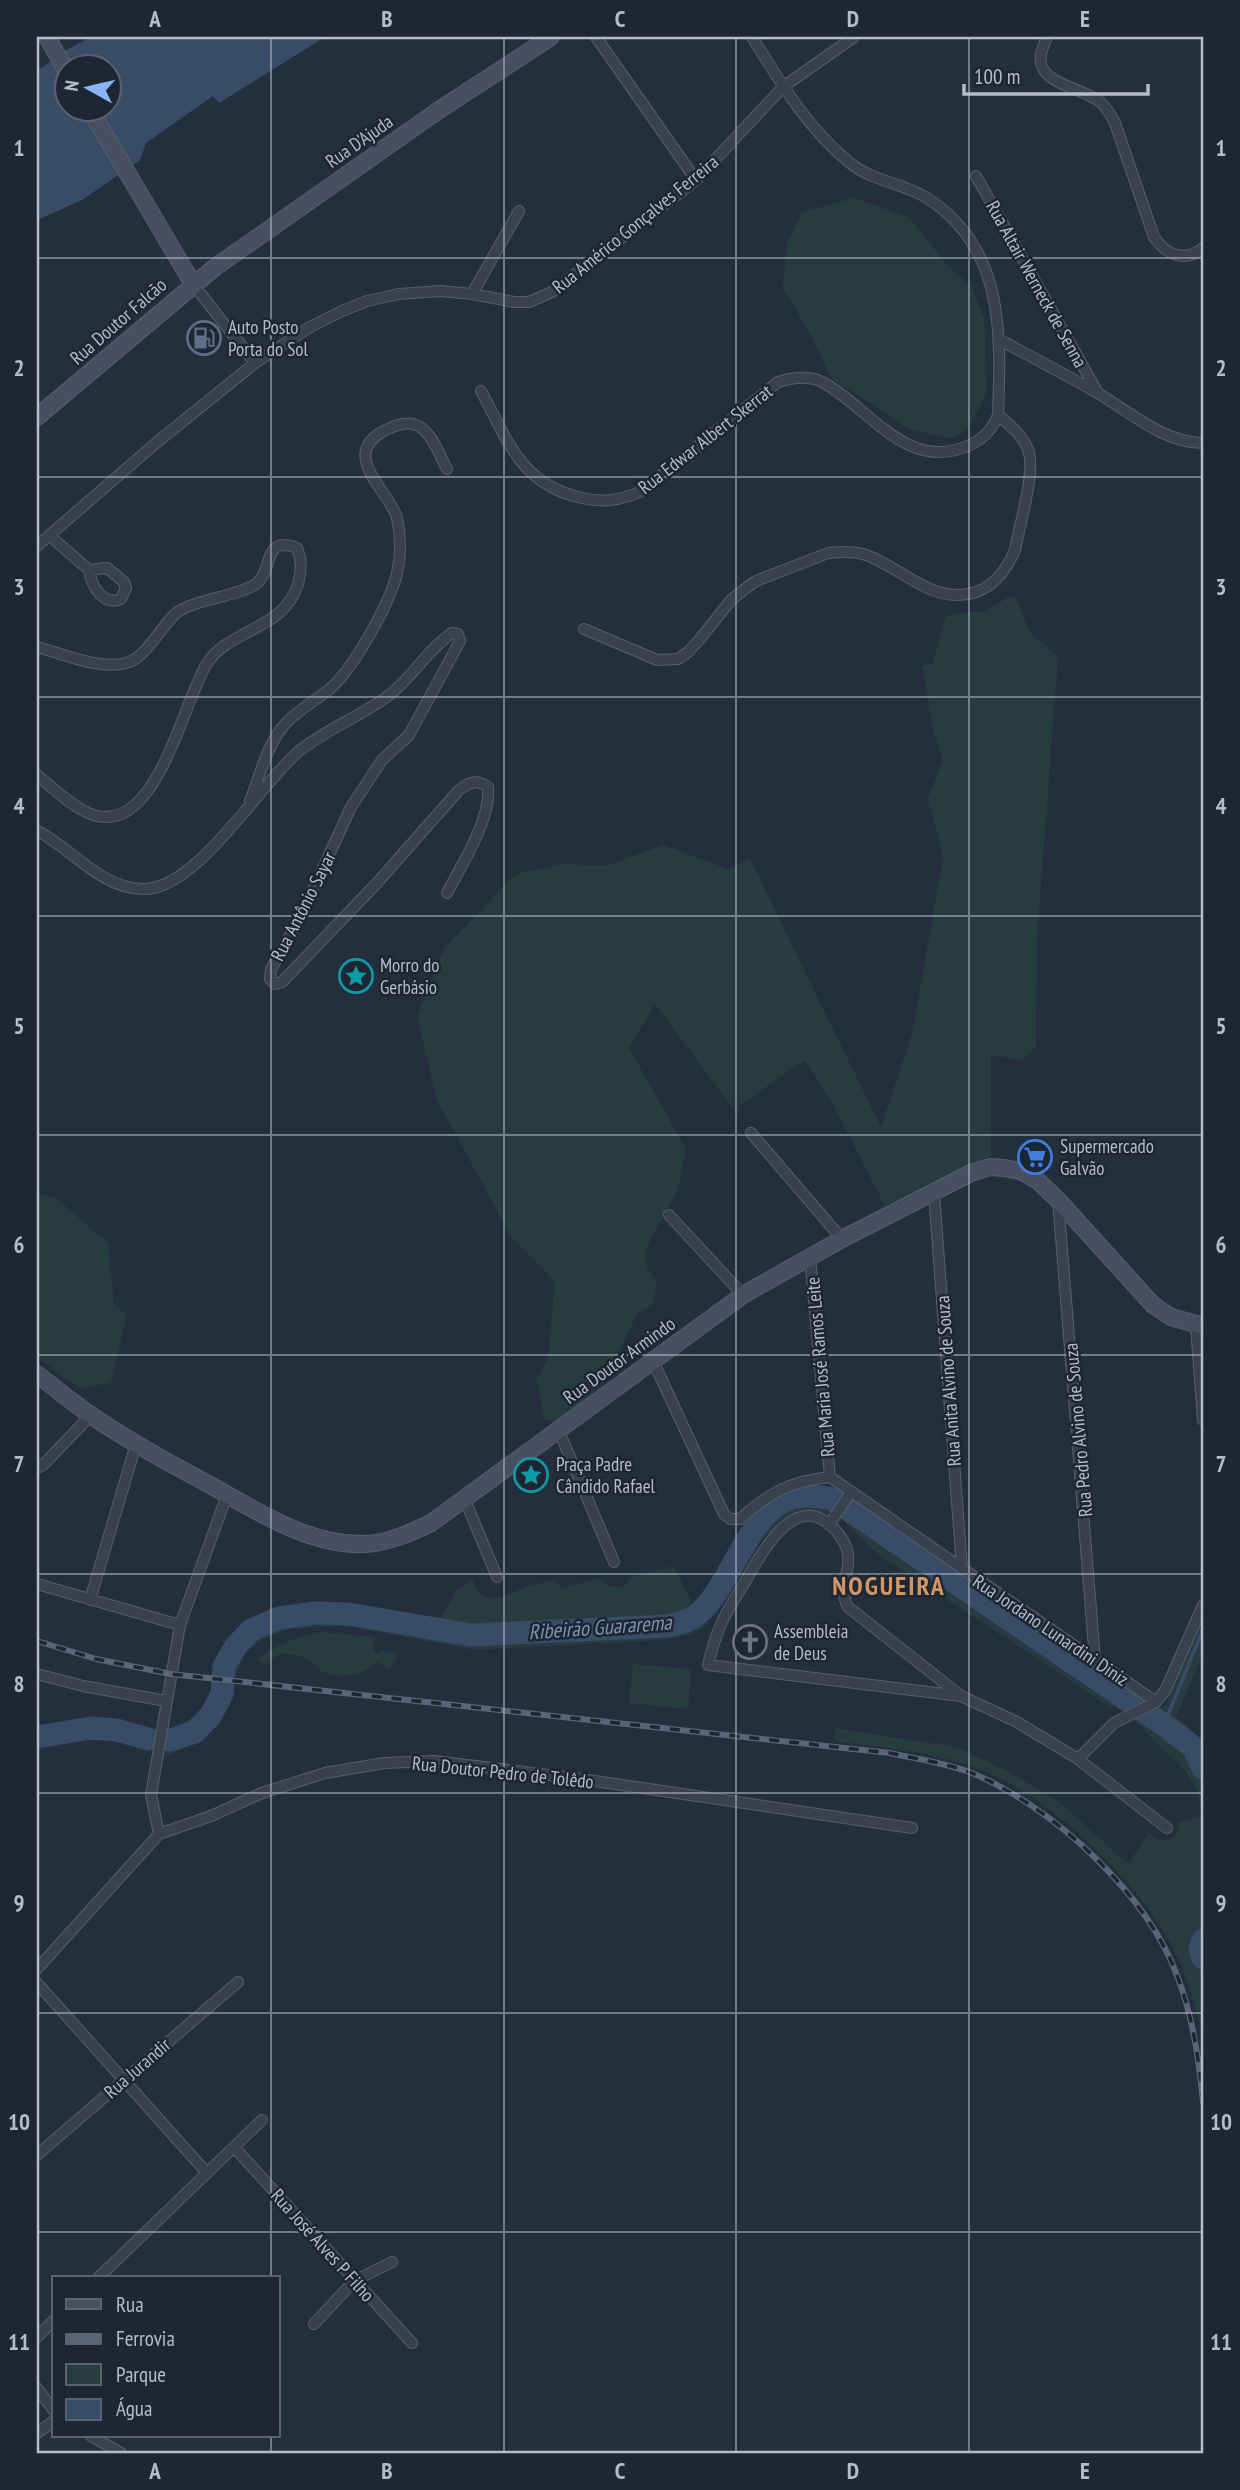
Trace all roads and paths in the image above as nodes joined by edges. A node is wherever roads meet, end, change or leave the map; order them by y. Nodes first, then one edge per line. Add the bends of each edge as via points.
1 (551, 37) edge
2 (596, 37) edge
3 (752, 37) edge
4 (854, 37) edge
5 (1047, 37) edge
6 (783, 87) junction
7 (97, 122) edge
8 (976, 176) dead end
9 (696, 180) junction
10 (519, 211) dead end
11 (1203, 248) edge
12 (193, 284) junction
13 (472, 294) junction
14 (1000, 340) junction
15 (256, 363) junction
16 (481, 391) dead end
17 (1098, 393) junction
18 (998, 415) junction
19 (37, 417) edge
20 (1203, 443) edge
21 (447, 470) dead end
22 (50, 536) junction
23 (37, 546) edge
24 (89, 570) dead end
25 (584, 629) dead end
26 (37, 647) edge
27 (37, 775) edge
28 (246, 810) junction
29 (37, 831) edge
30 (447, 894) dead end
31 (751, 1133) dead end
32 (934, 1193) junction
33 (1058, 1200) junction
34 (669, 1214) dead end
35 (842, 1239) junction
36 (810, 1257) junction
37 (743, 1296) junction
38 (1200, 1326) edge
39 (653, 1361) junction
40 (37, 1374) edge
41 (91, 1415) junction
42 (1203, 1420) edge
43 (559, 1431) junction
44 (136, 1444) junction
45 (40, 1466) edge
46 (830, 1477) junction
47 (37, 1479) edge
48 (849, 1494) junction
49 (227, 1495) junction
50 (465, 1500) junction
51 (831, 1522) junction
52 (614, 1562) dead end
53 (962, 1569) junction
54 (496, 1577) dead end
55 (37, 1584) edge
56 (90, 1600) junction
57 (1203, 1605) edge
58 (180, 1625) junction
59 (1095, 1660) junction
60 (37, 1674) edge
61 (961, 1696) junction
62 (166, 1701) junction
63 (1152, 1704) junction
64 (1078, 1759) junction
65 (912, 1828) dead end
66 (1167, 1828) dead end
67 (159, 1834) junction
68 (37, 1969) edge
69 (239, 1982) dead end
70 (37, 1983) edge
71 (124, 2080) junction
72 (262, 2120) dead end
73 (234, 2147) junction
74 (37, 2155) edge
75 (207, 2173) junction
76 (392, 2262) dead end
77 (100, 2276) edge
78 (354, 2281) junction
79 (52, 2322) edge
80 (314, 2324) dead end
81 (37, 2337) edge
82 (412, 2343) dead end
83 (37, 2388) edge
84 (52, 2408) edge
85 (52, 2422) edge
86 (37, 2433) edge
87 (95, 2438) edge
88 (121, 2453) edge

1 - 12 street, Rua D'Ajuda via 439,110
2 - 9 street
3 - 6 street
4 - 6 street, Rua Américo Gonçalves Ferreira
5 - 11 street via 1041,52 1043,71 1109,111 1162,249 1184,256
6 - 9 street, Rua Américo Gonçalves Ferreira
6 - 14 street via 829,145 852,165 929,199 965,234 987,271
7 - 12 street
8 - 17 street, Rua Altair Werneck de Senna
9 - 13 street, Rua Américo Gonçalves Ferreira via 541,299 514,302
10 - 13 street
12 - 15 street
12 - 19 street, Rua Doutor Falcão
13 - 15 street, Rua Américo Gonçalves Ferreira via 440,291 367,301 310,327
14 - 17 street
14 - 18 street
15 - 22 street, Rua Américo Gonçalves Ferreira
16 - 18 street, Rua Edwar Albert Skerrat via 516,455 542,483 556,491 613,501 640,492 778,382 792,377 820,381 915,448 956,451 994,427
17 - 20 street via 1158,430
18 - 25 street via 1025,444 1031,464 1010,563 992,584 979,591 965,595 935,592 868,556 828,553 756,581 731,600 678,659 657,660
21 - 28 street via 426,431 414,424 401,424 371,441 367,466 397,518 396,577 375,625 340,678 285,724 275,739
22 - 23 street, Rua Américo Gonçalves Ferreira
22 - 24 street
26 - 27 street via 106,665 129,663 177,613 257,583 270,553 278,546 297,548 301,557 302,572 287,605 208,661 162,767 143,798 130,809 107,817 89,814
28 - 29 street via 199,860 178,876 145,890 108,880
28 - 30 street, Rua Antônio Sayar via 298,752 389,695 441,640 458,634 460,641 409,734 382,760 351,807 270,979 275,984 282,982 459,790 470,782 480,782 488,787 489,800
31 - 35 street
32 - 33 street, Rua Doutor Armindo via 990,1167 1023,1172
32 - 35 street, Rua Doutor Armindo
32 - 53 street, Rua Anita Alvino de Souza
33 - 38 street, Rua Doutor Armindo via 1153,1305 1171,1317
33 - 59 street, Rua Pedro Alvino de Souza
34 - 37 street
35 - 36 street, Rua Doutor Armindo
36 - 37 street, Rua Doutor Armindo
36 - 46 street, Rua Maria José Ramos Leite
37 - 39 street, Rua Doutor Armindo
38 - 42 street
39 - 43 street, Rua Doutor Armindo
39 - 46 street via 730,1519 740,1519 790,1484
40 - 41 street, Rua Doutor Armindo
41 - 44 street, Rua Doutor Armindo
41 - 45 street
43 - 50 street, Rua Doutor Armindo
43 - 52 street
44 - 49 street, Rua Doutor Armindo
44 - 56 street
45 - 47 street
46 - 48 street, Rua Jordano Lunardini Diniz
48 - 51 street
48 - 53 street, Rua Jordano Lunardini Diniz
49 - 50 street, Rua Doutor Armindo via 305,1533 363,1544 384,1542 431,1524
49 - 58 street
50 - 54 street
51 - 61 street via 848,1550 843,1597 848,1607
51 - 61 street via 804,1516 782,1527 724,1618 708,1665
53 - 59 street, Rua Jordano Lunardini Diniz
55 - 56 street
56 - 58 street
57 - 63 street via 1166,1689
58 - 62 street
59 - 63 street, Rua Jordano Lunardini Diniz
60 - 62 street
61 - 64 street via 1017,1722
62 - 67 street via 151,1795
63 - 64 street via 1114,1723
64 - 66 street
65 - 67 street, Rua Doutor Pedro de Tolêdo via 434,1761 325,1773
67 - 68 street, Rua Doutor Pedro de Tolêdo
69 - 71 street, Rua Jurandir
70 - 71 street
71 - 74 street, Rua Jurandir
71 - 75 street
72 - 73 street
73 - 75 street
73 - 78 street, Rua José Alves P Filho
75 - 77 street
76 - 78 street
78 - 80 street
78 - 82 street, Rua José Alves P Filho
79 - 81 street
83 - 84 street
85 - 86 street
87 - 88 street

